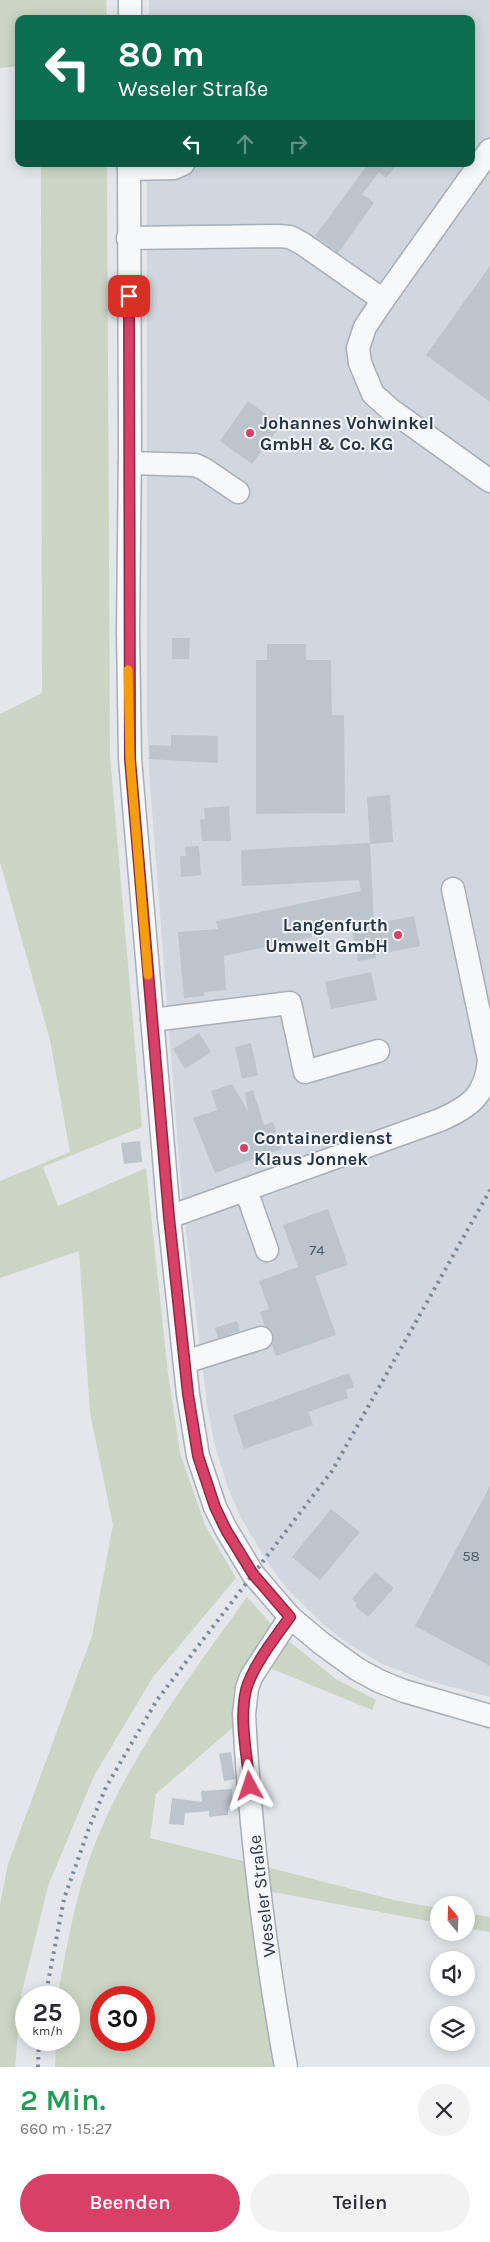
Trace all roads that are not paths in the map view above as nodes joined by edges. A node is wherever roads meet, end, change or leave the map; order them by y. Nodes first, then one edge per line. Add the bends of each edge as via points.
1 (130, 0) edge
2 (130, 15) edge
3 (490, 150) edge
4 (129, 167) edge
5 (152, 167) edge
6 (176, 167) edge
7 (128, 238) junction
8 (383, 300) junction
9 (130, 463) junction
10 (490, 481) edge
11 (238, 492) dead end
12 (453, 890) dead end
13 (152, 1020) junction
14 (378, 1051) dead end
15 (487, 1085) edge
16 (246, 1190) junction
17 (169, 1217) junction
18 (267, 1250) dead end
19 (262, 1338) dead end
20 (184, 1362) junction
21 (290, 1617) junction
22 (490, 1716) edge
23 (286, 2067) edge

1 - 2 street
3 - 8 street
4 - 7 street
5 - 6 street
7 - 8 street via 290,237
7 - 9 street
8 - 10 street via 365,326 358,348 360,363 373,394
9 - 11 street via 195,465
9 - 13 street via 130,759
12 - 15 street via 489,1060
13 - 14 street via 290,1003 305,1072
13 - 17 street
15 - 16 street via 466,1107 440,1120
16 - 17 street
16 - 18 street
17 - 20 street
19 - 20 street
20 - 21 street via 198,1456 215,1507 253,1574
21 - 22 street via 321,1643 379,1682
21 - 23 street, Weseler Straße via 251,1677 244,1714 257,1872

